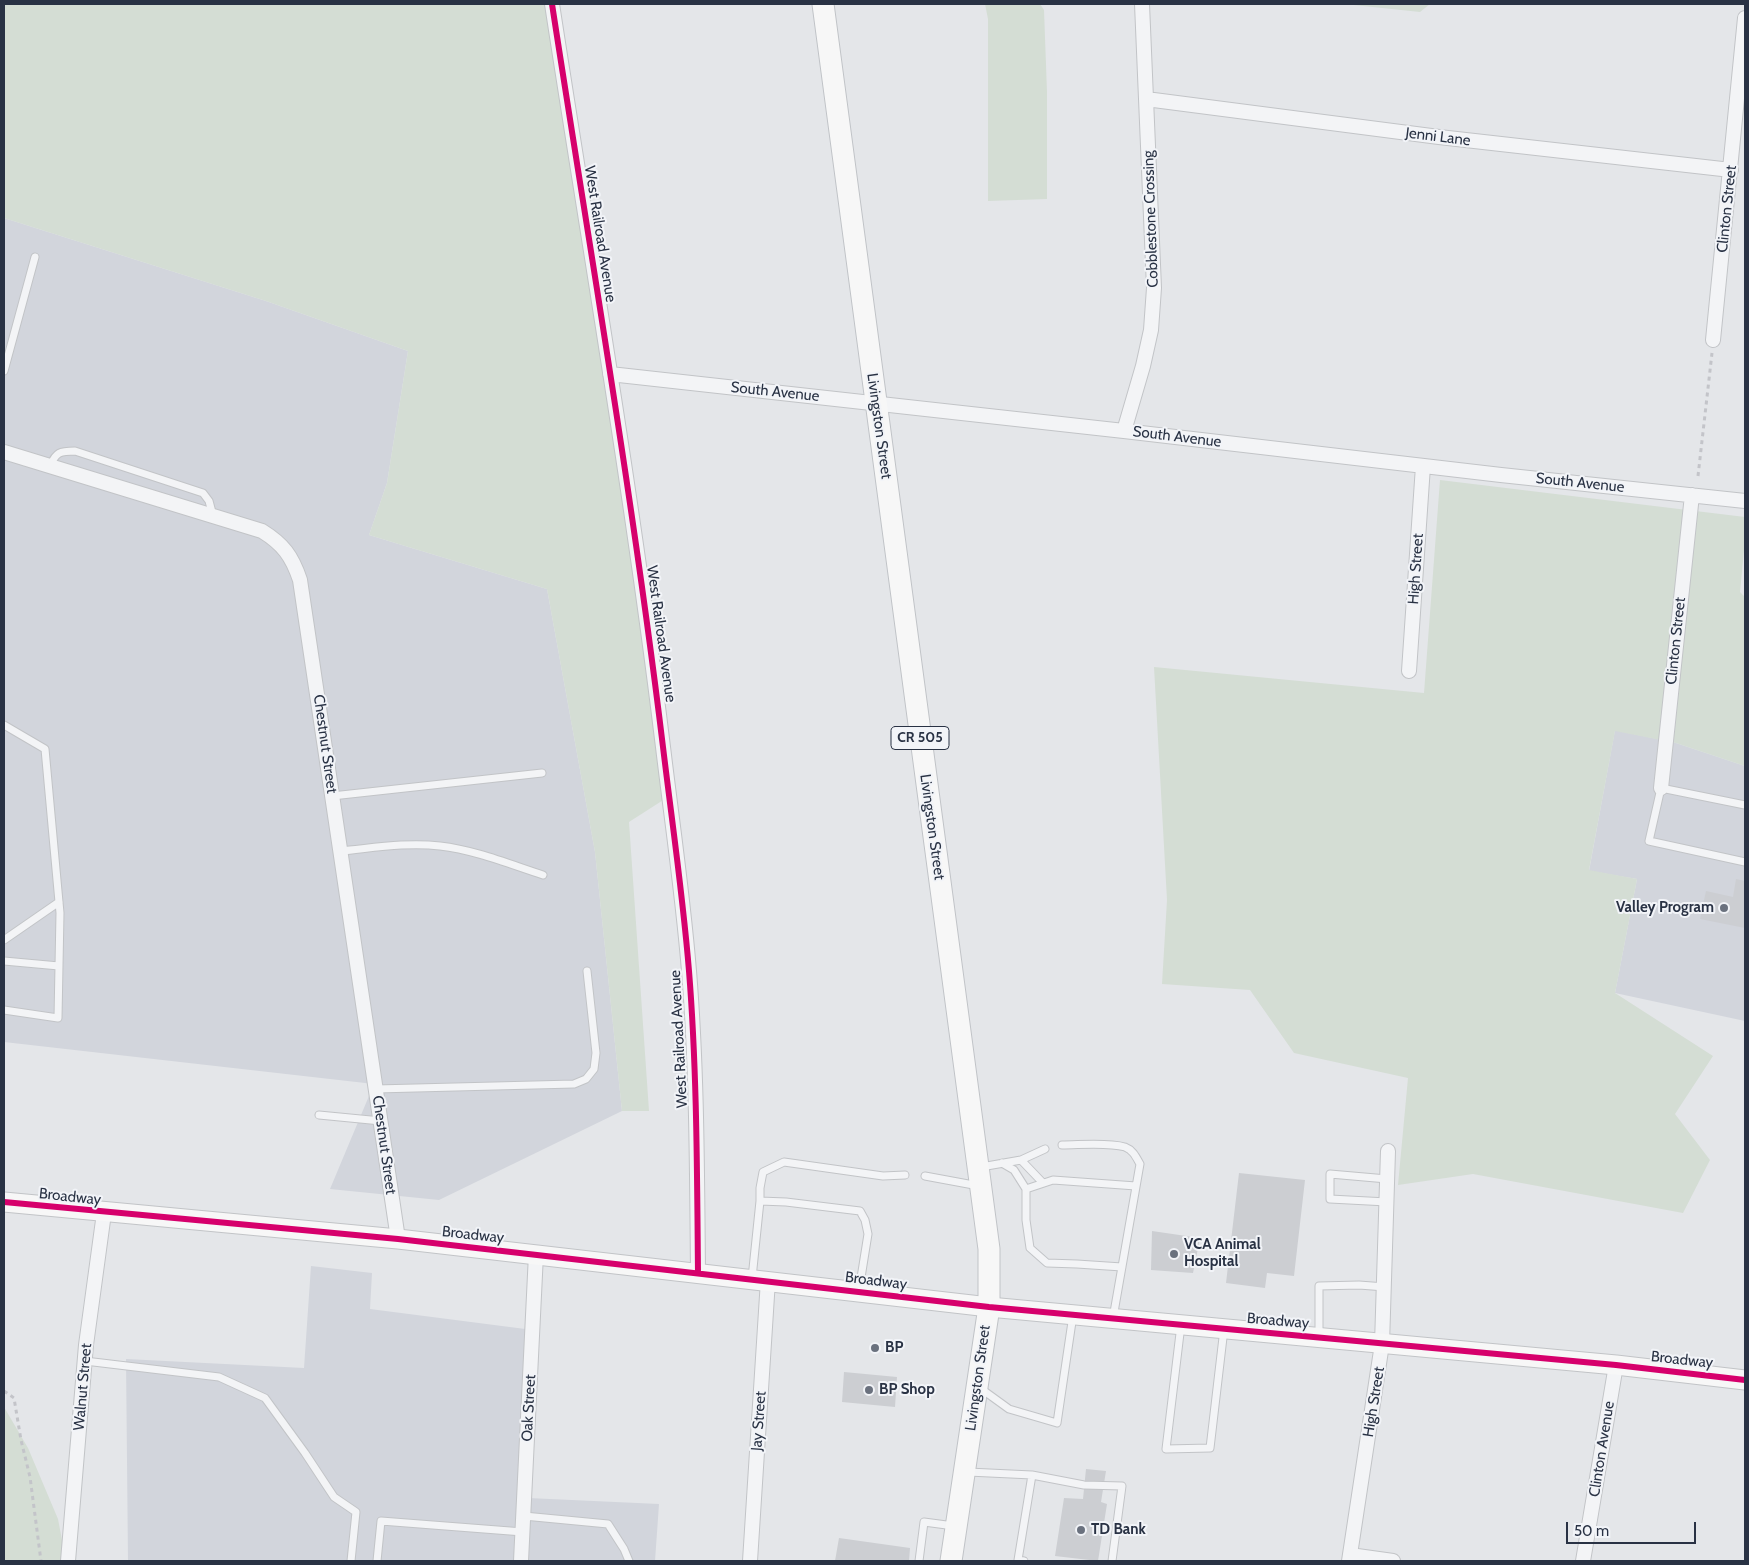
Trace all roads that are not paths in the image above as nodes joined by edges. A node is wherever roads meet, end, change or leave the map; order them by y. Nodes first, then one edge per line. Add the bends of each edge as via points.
1 (552, 4) edge
2 (824, 4) edge
3 (1142, 4) edge
4 (1745, 18) edge
5 (1146, 99) junction
6 (1731, 170) junction
7 (36, 257) dead end
8 (1713, 340) road end
9 (4, 370) edge
10 (610, 374) junction
11 (876, 403) junction
12 (1124, 430) junction
13 (4, 452) edge
14 (50, 466) junction
15 (1423, 466) junction
16 (1692, 494) junction
17 (1745, 501) edge
18 (213, 516) junction
19 (1409, 671) dead end
20 (4, 725) edge
21 (542, 773) dead end
22 (1661, 788) junction
23 (332, 796) junction
24 (1745, 805) edge
25 (341, 851) junction
26 (1745, 862) edge
27 (543, 875) dead end
28 (59, 902) junction
29 (4, 940) edge
30 (4, 961) edge
31 (59, 966) junction
32 (587, 971) dead end
33 (4, 1010) edge
34 (376, 1089) junction
35 (319, 1115) dead end
36 (381, 1122) junction
37 (1062, 1144) dead end
38 (1045, 1149) dead end
39 (1388, 1151) dead end
40 (1021, 1160) junction
41 (1002, 1163) junction
42 (905, 1175) dead end
43 (925, 1176) dead end
44 (979, 1177) junction
45 (1388, 1179) junction
46 (1043, 1183) junction
47 (1136, 1186) junction
48 (1026, 1189) junction
49 (760, 1201) junction
50 (4, 1202) edge
51 (1387, 1202) junction
52 (104, 1213) junction
53 (398, 1239) junction
54 (536, 1254) junction
55 (1122, 1267) junction
56 (698, 1273) junction
57 (760, 1280) junction
58 (1384, 1287) junction
59 (859, 1291) junction
60 (989, 1307) junction
61 (1073, 1315) junction
62 (1113, 1318) junction
63 (1181, 1325) junction
64 (1224, 1329) junction
65 (1319, 1337) junction
66 (1382, 1344) junction
67 (85, 1361) junction
68 (1616, 1365) junction
69 (1745, 1380) edge
70 (977, 1386) junction
71 (965, 1472) junction
72 (1032, 1475) junction
73 (524, 1516) junction
74 (956, 1527) junction
75 (523, 1532) junction
76 (1350, 1558) edge
77 (68, 1561) edge
78 (351, 1561) edge
79 (377, 1561) edge
80 (521, 1561) edge
81 (628, 1561) edge
82 (750, 1561) edge
83 (919, 1561) edge
84 (951, 1561) edge
85 (1024, 1561) edge
86 (1112, 1561) edge
87 (1393, 1561) edge
88 (1583, 1561) edge

1 - 10 street, West Railroad Avenue
2 - 11 main road, Livingston Street / CR 505
3 - 5 street, Cobblestone Crossing
4 - 6 street, Clinton Street
5 - 6 street, Jenni Lane
5 - 12 street, Cobblestone Crossing via 1154,288 1149,339
6 - 8 street, Clinton Street
7 - 9 lane
10 - 11 street, South Avenue
10 - 56 street, West Railroad Avenue via 651,648 689,972 695,1074
11 - 12 street, South Avenue
11 - 44 main road, Livingston Street / CR 505
12 - 15 street, South Avenue
13 - 14 street, Chestnut Street
14 - 18 street, Chestnut Street
14 - 18 lane via 54,456 62,451 75,451 203,493
15 - 16 street, South Avenue
15 - 19 street, High Street
16 - 17 street, South Avenue
16 - 22 street, Clinton Street
18 - 23 street, Chestnut Street via 262,531 287,551 295,564
20 - 28 lane via 45,749
21 - 23 lane
22 - 24 lane
22 - 26 lane via 1649,841
23 - 25 street, Chestnut Street
25 - 27 lane via 411,844 440,846 470,851
25 - 34 street, Chestnut Street
28 - 29 lane
28 - 31 lane
30 - 31 lane
31 - 33 lane via 58,1018
32 - 34 lane via 596,1053 594,1069 586,1079 574,1084
34 - 36 street, Chestnut Street
35 - 36 lane
36 - 53 street, Chestnut Street
37 - 47 lane via 1126,1147 1140,1164
38 - 40 lane
39 - 45 street, High Street
40 - 41 lane
40 - 46 lane
41 - 44 lane
41 - 48 lane via 1014,1170
42 - 49 lane via 883,1176 784,1162 763,1172
43 - 44 lane via 942,1179
44 - 60 main road, Livingston Street / CR 505 via 988,1248
45 - 51 street, High Street
45 - 51 lane via 1330,1174 1330,1199
46 - 47 lane via 1053,1180
46 - 48 lane
47 - 55 lane
48 - 55 lane via 1030,1248 1047,1263
49 - 57 lane
49 - 59 lane via 860,1211 868,1234
50 - 52 street, Broadway
51 - 58 street, High Street
52 - 53 street, Broadway
52 - 67 street, Walnut Street
53 - 54 street, Broadway
54 - 56 street, Broadway
54 - 73 street, Oak Street
55 - 62 lane
56 - 57 street, Broadway
57 - 59 street, Broadway
57 - 82 street, Jay Street
58 - 65 lane via 1319,1286
58 - 66 street, High Street
59 - 60 street, Broadway
60 - 61 street, Broadway
60 - 70 main road, Livingston Street / CR 505
61 - 62 street, Broadway
61 - 70 lane via 1057,1423 1009,1409
62 - 63 street, Broadway
63 - 64 street, Broadway
63 - 64 lane via 1166,1449 1210,1448
64 - 65 street, Broadway
65 - 66 street, Broadway
66 - 68 street, Broadway
66 - 76 street, High Street
67 - 77 street, Walnut Street
67 - 78 lane via 219,1377 265,1398 306,1452 334,1497 356,1512
68 - 69 street, Broadway
68 - 88 street, Clinton Avenue
70 - 71 main road, Livingston Street / CR 505
71 - 72 lane
71 - 74 main road, Livingston Street / CR 505
72 - 85 lane via 1018,1560
72 - 86 lane via 1084,1485 1122,1486
73 - 75 street, Oak Street
73 - 81 lane via 608,1524
74 - 83 lane via 924,1522
74 - 84 main road, Livingston Street / CR 505
75 - 79 lane via 381,1520
75 - 80 street, Oak Street
76 - 87 street

